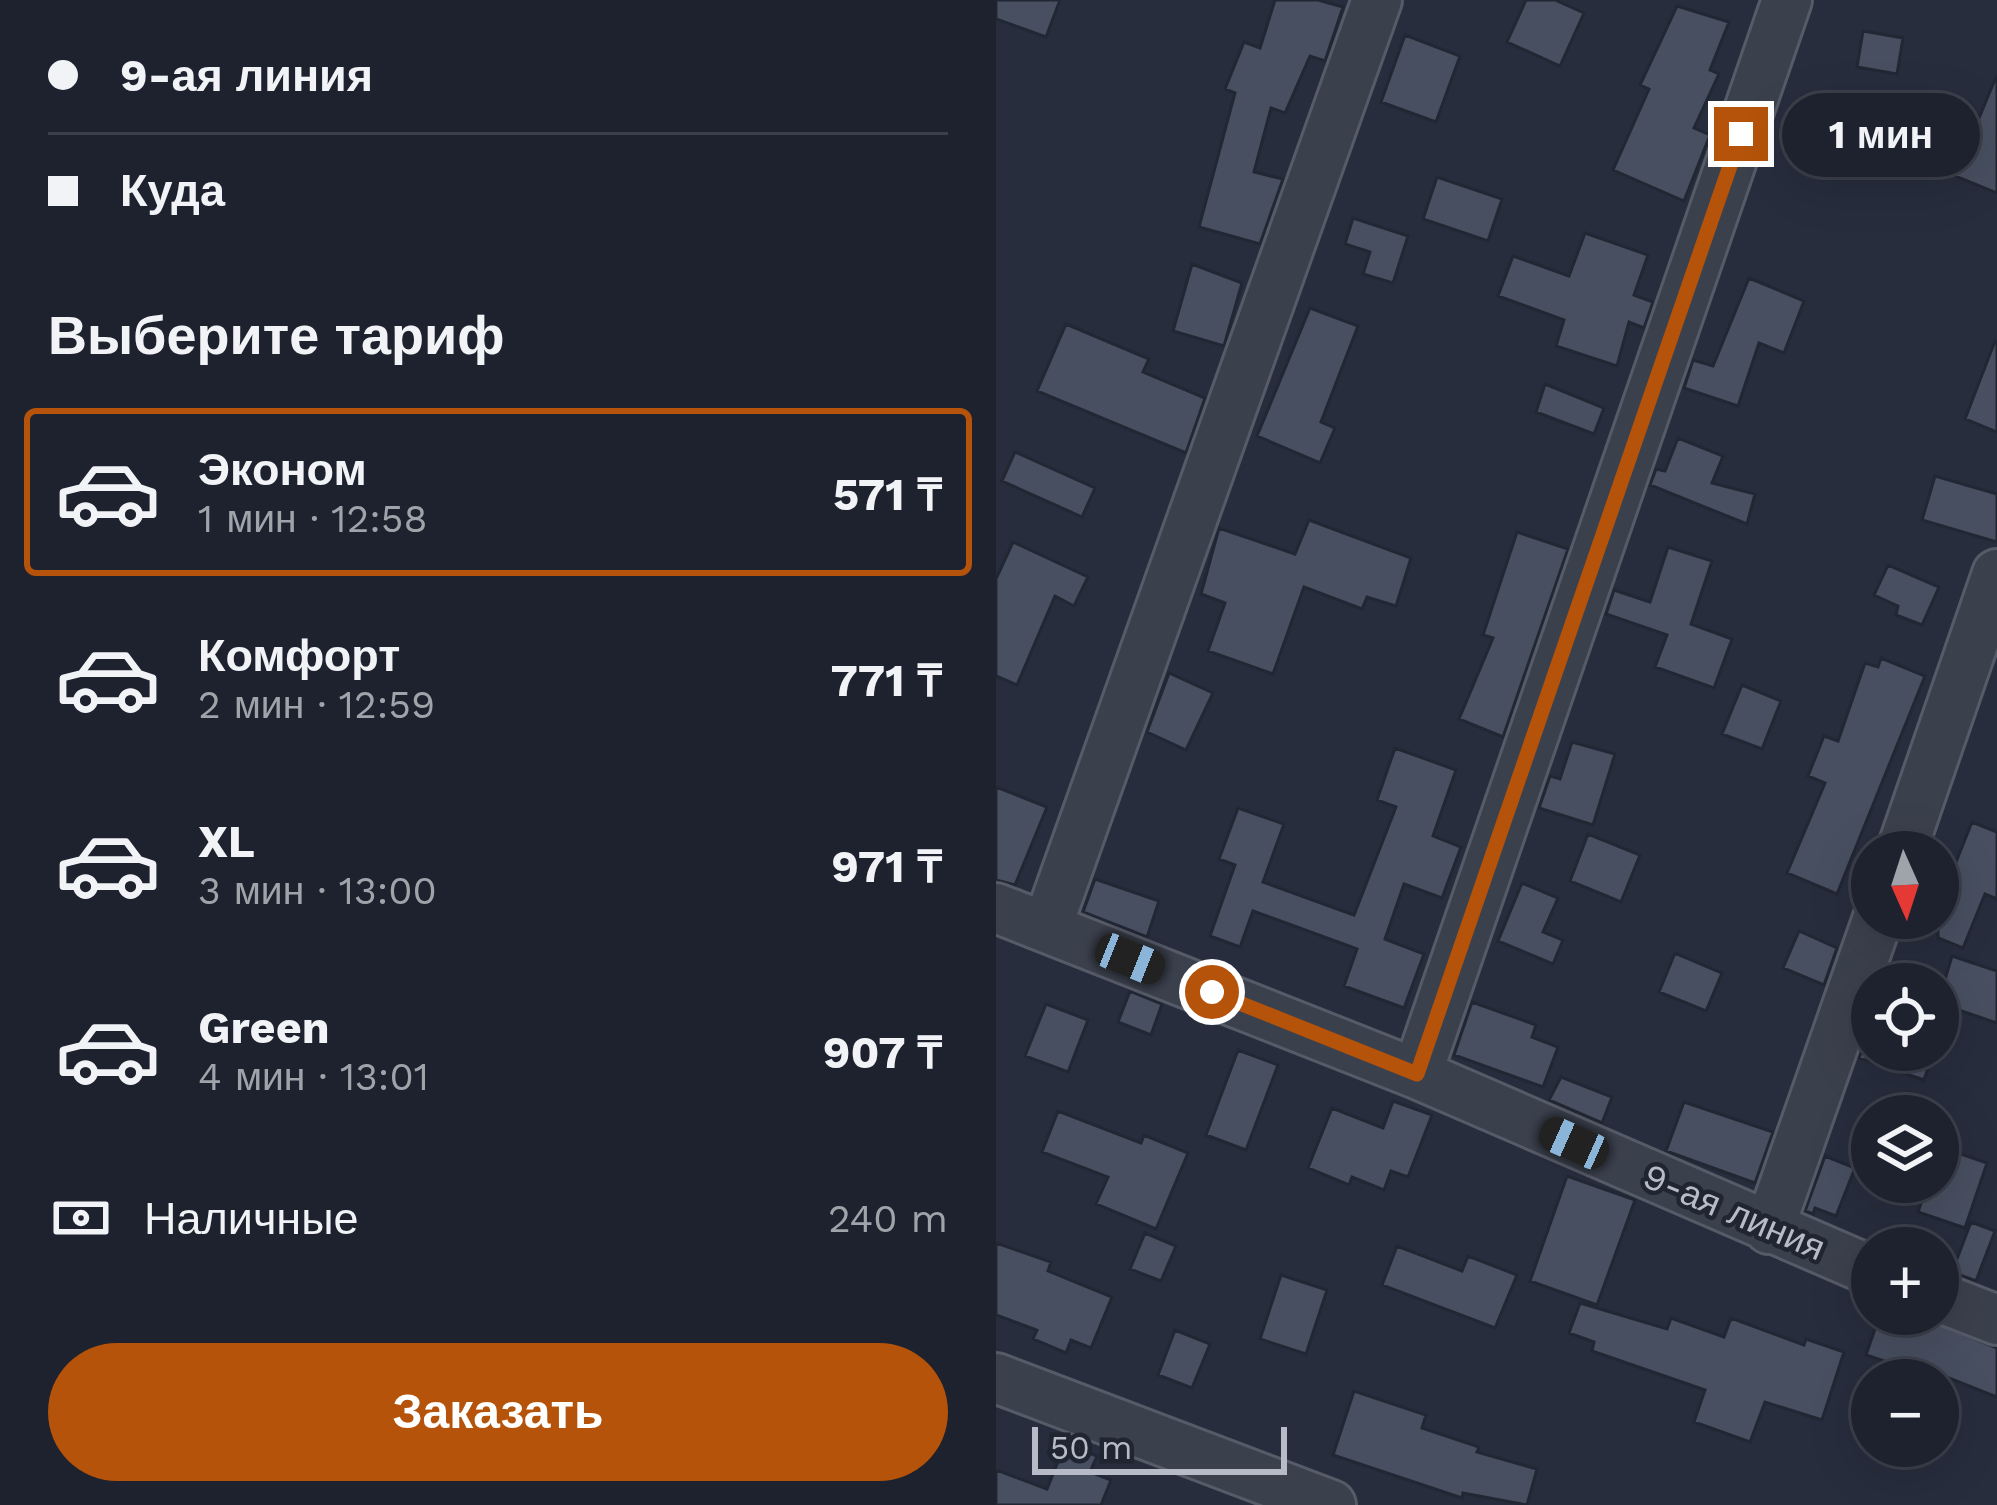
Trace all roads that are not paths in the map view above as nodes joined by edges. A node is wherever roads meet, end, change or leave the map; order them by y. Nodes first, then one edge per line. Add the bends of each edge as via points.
1 (1377, 0) edge
2 (1787, 0) edge
3 (1997, 574) edge
4 (1907, 831) edge
5 (996, 908) edge
6 (1047, 926) junction
7 (1871, 939) edge
8 (1417, 1074) junction
9 (1769, 1229) junction
10 (1851, 1262) edge
11 (1959, 1305) edge
12 (1997, 1320) edge
13 (996, 1378) edge
14 (1331, 1505) edge

1 - 6 street
2 - 8 street
3 - 4 street
5 - 6 street, 9-ая линия
6 - 8 street, 9-ая линия
7 - 9 street
8 - 9 street, 9-ая линия
9 - 10 street, 9-ая линия
11 - 12 street
13 - 14 street

